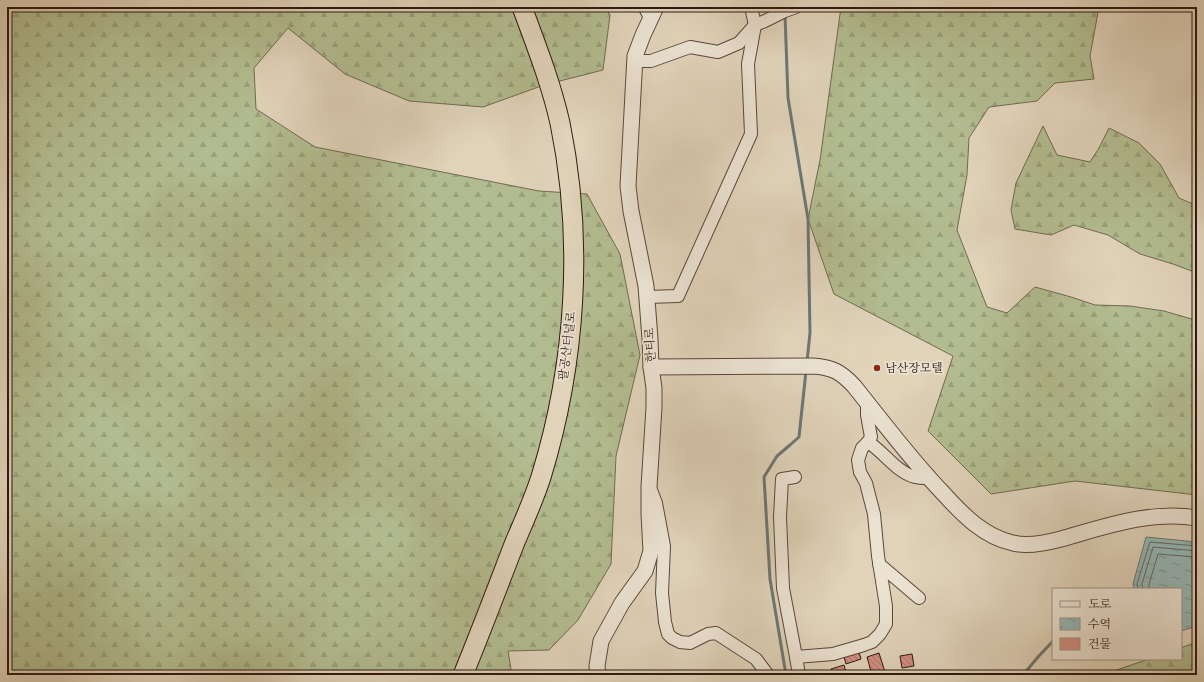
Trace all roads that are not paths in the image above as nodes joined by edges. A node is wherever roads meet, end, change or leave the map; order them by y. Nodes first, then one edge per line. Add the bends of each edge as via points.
1 (510, 7) edge
2 (522, 7) edge
3 (641, 7) edge
4 (656, 7) edge
5 (751, 7) edge
6 (796, 7) edge
7 (649, 22) junction
8 (754, 25) junction
9 (634, 61) junction
10 (647, 297) junction
11 (651, 367) junction
12 (867, 402) junction
13 (868, 442) junction
14 (795, 477) dead end
15 (928, 478) junction
16 (650, 487) junction
17 (1197, 518) edge
18 (879, 564) junction
19 (919, 598) dead end
20 (796, 656) junction
21 (453, 675) edge
22 (463, 675) edge
23 (598, 675) edge
24 (768, 675) edge
25 (799, 675) edge

1 - 21 highway, 팔공산터널로 via 538,80 557,174 563,228 559,328 540,435 526,483
2 - 22 highway, 팔공산터널로 via 545,67 560,122 568,173 574,260 571,328 556,423 540,479
3 - 7 lane
4 - 7 street, 한티로
5 - 8 street
6 - 8 street
7 - 9 street, 한티로
8 - 9 street via 739,43 718,52 690,47 651,61
8 - 10 street via 748,64 751,134 678,296
9 - 10 street, 한티로 via 628,186
10 - 11 street, 한티로
11 - 12 street via 747,365 832,368 844,376
11 - 16 street, 한티로 via 654,407
12 - 13 street via 871,437
12 - 15 street
13 - 15 street via 902,471 915,477
13 - 18 street via 862,448 858,460 874,514
14 - 20 street via 782,479 780,517 783,588
15 - 17 street via 958,510 981,529 1016,544 1047,542 1143,519 1171,516
16 - 23 street, 한티로 via 649,558 645,571 622,603 601,641
16 - 24 street via 656,503 664,546 662,593 668,634 680,642 690,643 716,633 756,658
18 - 19 street
18 - 20 street via 887,619 880,634 872,642 833,654
20 - 25 street

